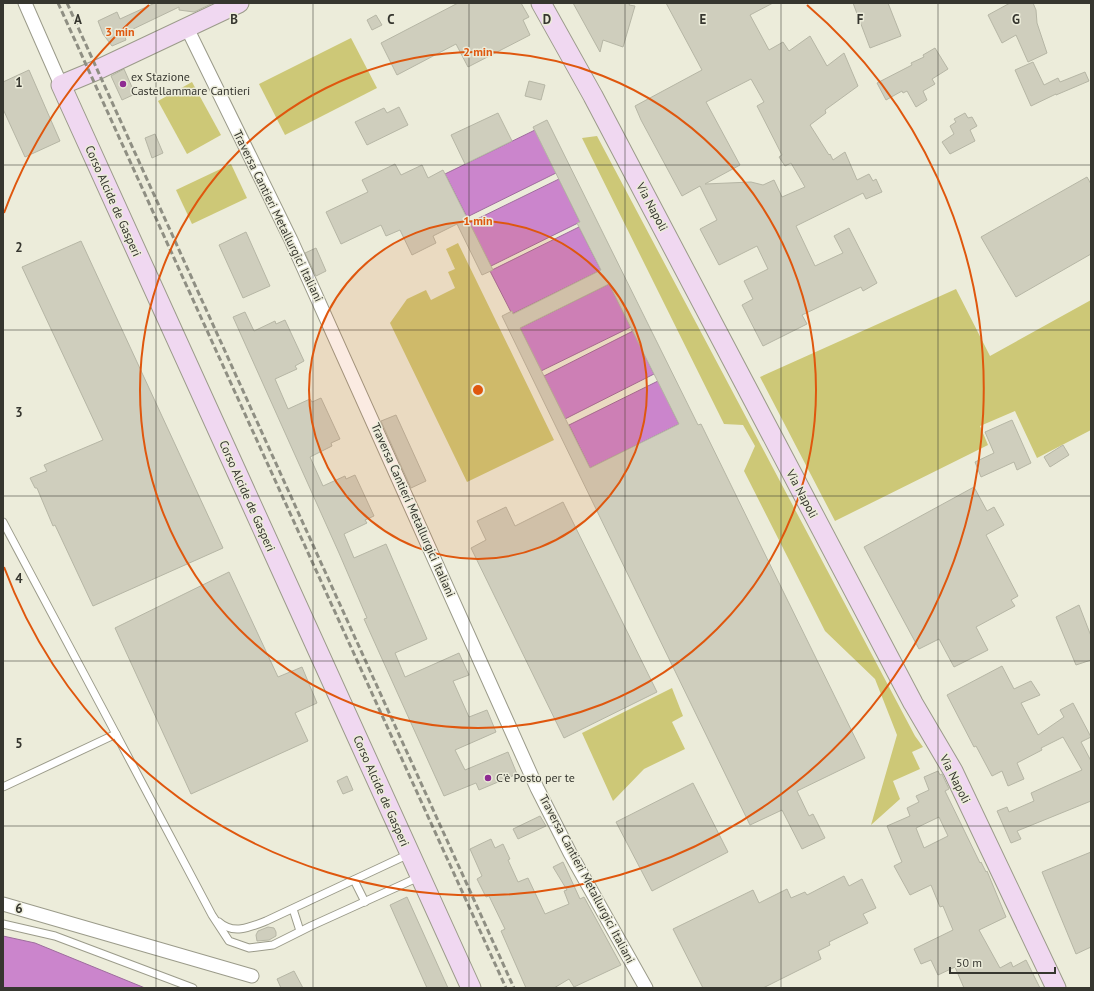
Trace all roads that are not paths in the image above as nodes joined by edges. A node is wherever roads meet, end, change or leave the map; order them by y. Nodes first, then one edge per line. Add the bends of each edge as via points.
1 (25, 3) edge
2 (239, 3) edge
3 (541, 3) edge
4 (187, 28) junction
5 (61, 85) junction
6 (3, 522) edge
7 (116, 734) junction
8 (3, 787) edge
9 (410, 853) junction
10 (420, 876) junction
11 (354, 880) junction
12 (365, 902) junction
13 (3, 904) edge
14 (293, 909) junction
15 (212, 915) junction
16 (3, 924) edge
17 (300, 931) junction
18 (252, 976) dead end
19 (193, 988) edge
20 (471, 988) edge
21 (646, 988) edge
22 (1056, 988) edge

1 - 5 street, Corso Alcide de Gasperi
2 - 4 street
3 - 22 street, Via Napoli via 593,96 913,703 952,771
4 - 5 street
4 - 21 street, Traversa Cantieri Metallurgici Italiani via 291,240 538,788 570,852
5 - 9 street, Corso Alcide de Gasperi
6 - 7 lane
7 - 8 lane
7 - 15 lane
9 - 10 street, Corso Alcide de Gasperi
9 - 11 lane
10 - 12 lane
10 - 20 street, Corso Alcide de Gasperi
11 - 12 lane
11 - 14 lane
12 - 17 lane
13 - 18 street
14 - 15 lane via 244,929 225,927
14 - 17 lane
15 - 17 lane via 229,941 249,948 273,945
16 - 19 lane via 55,936

